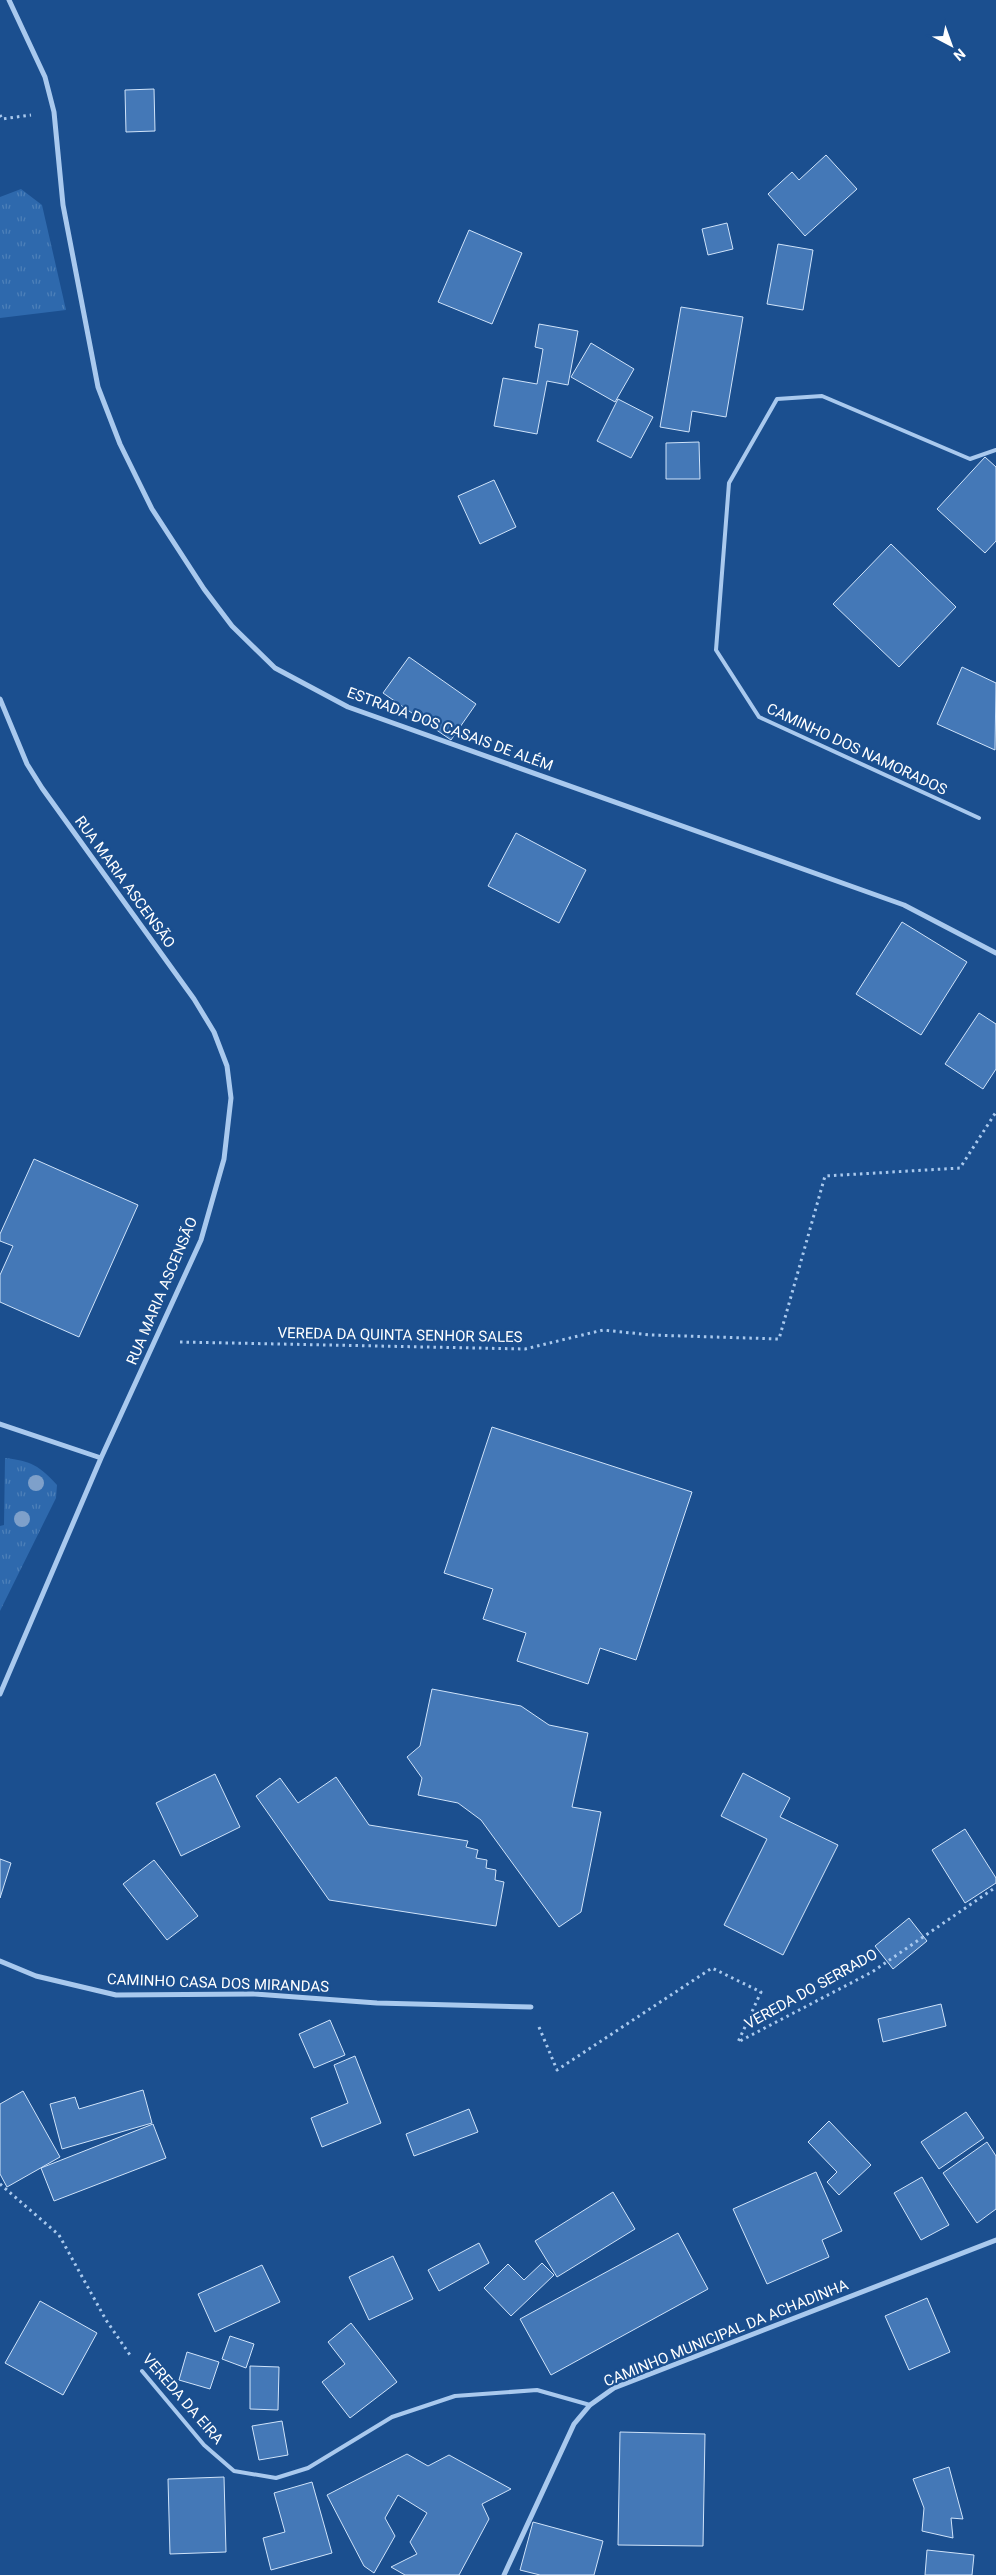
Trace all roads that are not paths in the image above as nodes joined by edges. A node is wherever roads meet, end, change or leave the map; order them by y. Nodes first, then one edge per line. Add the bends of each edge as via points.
1 (9, 0) edge
2 (996, 450) edge
3 (0, 699) edge
4 (979, 818) dead end
5 (996, 953) edge
6 (0, 1424) edge
7 (101, 1458) junction
8 (0, 1694) edge
9 (0, 1961) edge
10 (530, 2007) road end
11 (996, 2240) edge
12 (142, 2371) road end
13 (590, 2405) junction
14 (504, 2575) edge

1 - 5 street, ESTRADA DOS CASAIS DE ALÉM via 45,77 54,112 63,205 98,387 117,436 152,509 204,589 232,626 275,668 348,707 904,905
2 - 4 lane, CAMINHO DOS NAMORADOS via 970,459 822,396 777,399 729,483 716,650 759,717
3 - 7 street, RUA MARIA ASCENSÃO via 27,764 194,999 214,1032 227,1066 231,1098 224,1159 201,1240
6 - 7 street
7 - 8 street, RUA MARIA ASCENSÃO
9 - 10 street, CAMINHO CASA DOS MIRANDAS via 36,1976 116,1995 255,1994 377,2003
11 - 13 street, CAMINHO MUNICIPAL DA ACHADINHA via 614,2388
12 - 13 lane, VEREDA DA EIRA via 204,2445 234,2470 276,2478 308,2468 392,2417 455,2396 537,2390
13 - 14 street, CAMINHO MUNICIPAL DA ACHADINHA via 574,2424

